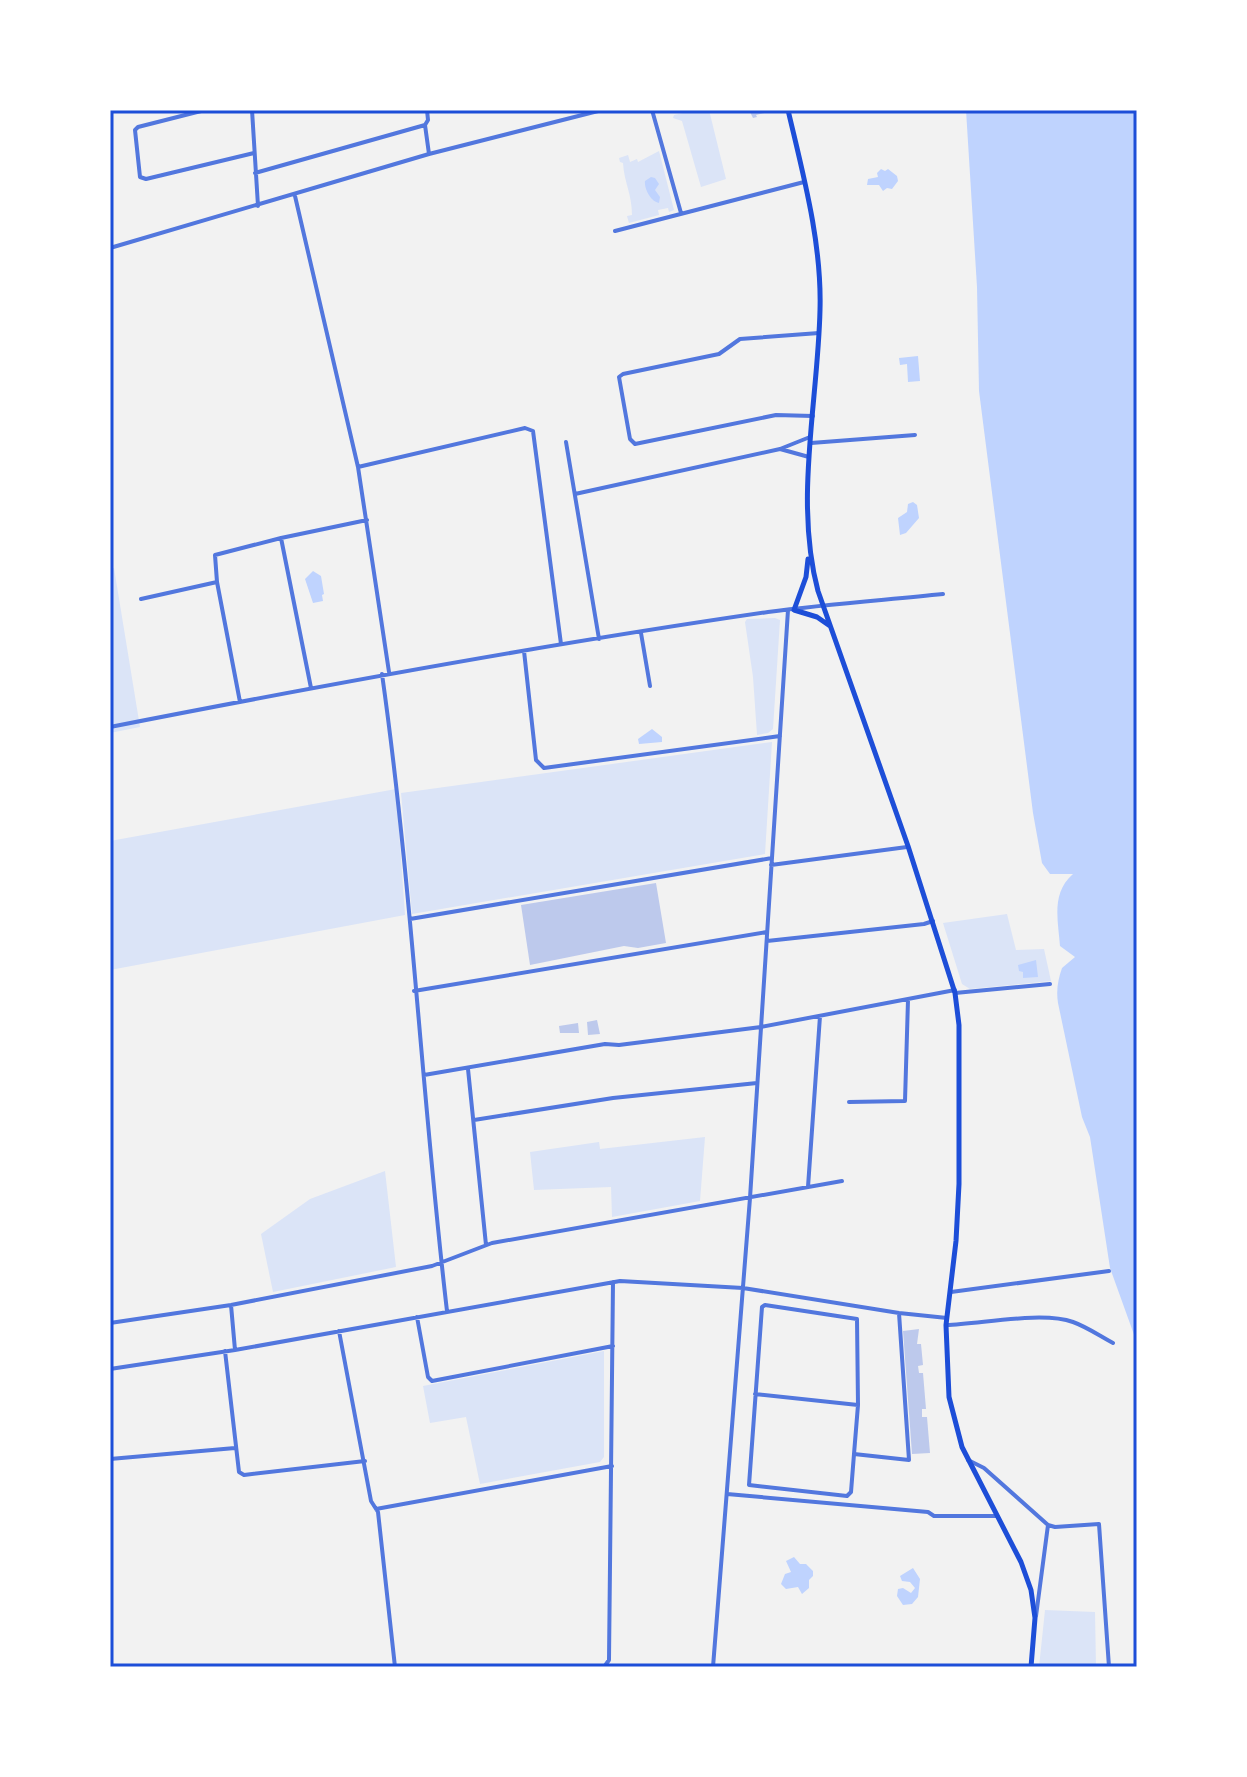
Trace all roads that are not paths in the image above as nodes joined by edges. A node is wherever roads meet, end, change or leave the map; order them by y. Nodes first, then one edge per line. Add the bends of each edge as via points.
1 (205, 110) edge
2 (427, 110) edge
3 (602, 110) edge
4 (652, 110) edge
5 (788, 110) edge
6 (254, 111) edge
7 (425, 125) junction
8 (254, 153) junction
9 (429, 154) junction
10 (255, 173) junction
11 (804, 182) junction
12 (295, 196) junction
13 (258, 206) junction
14 (681, 213) junction
15 (615, 231) dead end
16 (110, 248) edge
17 (819, 333) junction
18 (813, 416) junction
19 (915, 435) dead end
20 (812, 439) junction
21 (566, 442) dead end
22 (780, 449) junction
23 (811, 457) junction
24 (358, 467) junction
25 (575, 494) junction
26 (367, 520) junction
27 (281, 538) junction
28 (809, 551) junction
29 (217, 582) junction
30 (943, 594) dead end
31 (141, 599) dead end
32 (823, 606) junction
33 (791, 610) junction
34 (831, 626) junction
35 (641, 633) junction
36 (599, 639) junction
37 (561, 644) junction
38 (524, 651) junction
39 (389, 673) junction
40 (382, 674) junction
41 (650, 686) dead end
42 (311, 688) junction
43 (240, 702) junction
44 (110, 727) edge
45 (780, 736) junction
46 (908, 846) junction
47 (772, 858) junction
48 (771, 865) junction
49 (410, 919) junction
50 (933, 921) junction
51 (767, 932) junction
52 (767, 941) junction
53 (1050, 984) dead end
54 (414, 991) junction
55 (955, 992) junction
56 (908, 999) junction
57 (820, 1016) junction
58 (761, 1027) junction
59 (468, 1068) junction
60 (424, 1075) junction
61 (757, 1083) junction
62 (849, 1102) dead end
63 (474, 1120) junction
64 (842, 1181) dead end
65 (808, 1187) junction
66 (750, 1198) junction
67 (486, 1245) junction
68 (441, 1262) junction
69 (1109, 1271) dead end
70 (613, 1282) junction
71 (743, 1288) junction
72 (951, 1292) junction
73 (231, 1305) junction
74 (447, 1311) junction
75 (899, 1313) junction
76 (417, 1317) junction
77 (947, 1318) junction
78 (110, 1323) edge
79 (946, 1325) junction
80 (339, 1331) junction
81 (1113, 1343) dead end
82 (613, 1346) junction
83 (235, 1350) junction
84 (225, 1351) junction
85 (110, 1369) edge
86 (755, 1394) junction
87 (858, 1405) junction
88 (236, 1448) junction
89 (854, 1454) junction
90 (110, 1459) edge
91 (968, 1460) junction
92 (365, 1461) junction
93 (612, 1466) junction
94 (727, 1494) junction
95 (376, 1509) junction
96 (997, 1516) junction
97 (1048, 1525) junction
98 (1035, 1618) junction
99 (395, 1667) edge
100 (604, 1667) edge
101 (713, 1667) edge
102 (1031, 1667) edge
103 (1109, 1667) edge

1 - 8 street via 135,130 140,177
2 - 7 street
3 - 9 street
4 - 14 street
5 - 11 main road
6 - 8 street
7 - 9 street
7 - 10 street
8 - 10 street
9 - 12 street
10 - 13 street
11 - 14 street
11 - 17 main road via 818,269
12 - 13 street
12 - 24 street
13 - 16 street
14 - 15 street
17 - 18 main road
17 - 18 street via 740,339 719,354 619,377 635,444 776,415
18 - 20 main road
19 - 20 street
20 - 22 street
20 - 23 main road
21 - 25 street
22 - 23 street
22 - 25 street
23 - 28 main road
24 - 26 street
24 - 37 street via 529,428
25 - 36 street
26 - 27 street
26 - 39 street
27 - 29 street via 218,552
27 - 42 street
28 - 32 main road
28 - 33 main road via 806,577
29 - 31 street
29 - 43 street
30 - 32 street
32 - 33 street
32 - 34 main road
33 - 34 main road
33 - 35 street
33 - 45 street
34 - 46 main road
35 - 36 street
35 - 41 street
36 - 37 street
37 - 38 street
38 - 39 street
38 - 45 street via 536,760 544,768
39 - 40 street
40 - 42 street
40 - 49 street
42 - 43 street
43 - 44 street
45 - 47 street
46 - 48 street
46 - 50 main road
47 - 48 street
47 - 49 street
48 - 51 street
49 - 54 street
50 - 52 street
50 - 55 main road
51 - 52 street
51 - 54 street
52 - 58 street
53 - 55 street
54 - 60 street
55 - 56 street
55 - 72 main road via 959,1184
56 - 57 street
56 - 62 street via 905,1101
57 - 58 street
57 - 65 street
58 - 59 street via 605,1044
58 - 61 street
59 - 60 street
59 - 63 street
60 - 68 street
61 - 63 street
61 - 66 street
63 - 67 street
64 - 65 street
65 - 66 street
66 - 67 street
66 - 71 street
67 - 68 street
68 - 73 street
68 - 74 street
69 - 72 street
70 - 71 street
70 - 74 street
70 - 82 street
71 - 75 street
71 - 94 street
72 - 77 main road
73 - 78 street
73 - 83 street
74 - 76 street
75 - 77 street
75 - 89 street via 909,1460
76 - 80 street
76 - 82 street via 432,1381
77 - 79 main road
79 - 81 street via 1060,1319
79 - 91 main road via 950,1407
80 - 83 street
80 - 92 street
82 - 93 street
83 - 84 street
84 - 85 street
84 - 88 street
86 - 87 street
86 - 87 street via 765,1305 857,1319
86 - 89 street via 751,1487 847,1496
87 - 89 street
88 - 90 street
88 - 92 street via 244,1475
91 - 96 main road
91 - 97 street
92 - 95 street
93 - 95 street
93 - 100 street via 609,1660
94 - 96 street via 934,1516
94 - 101 street
95 - 99 street
96 - 98 main road via 1027,1575
97 - 98 street
97 - 103 street via 1099,1524
98 - 102 main road

